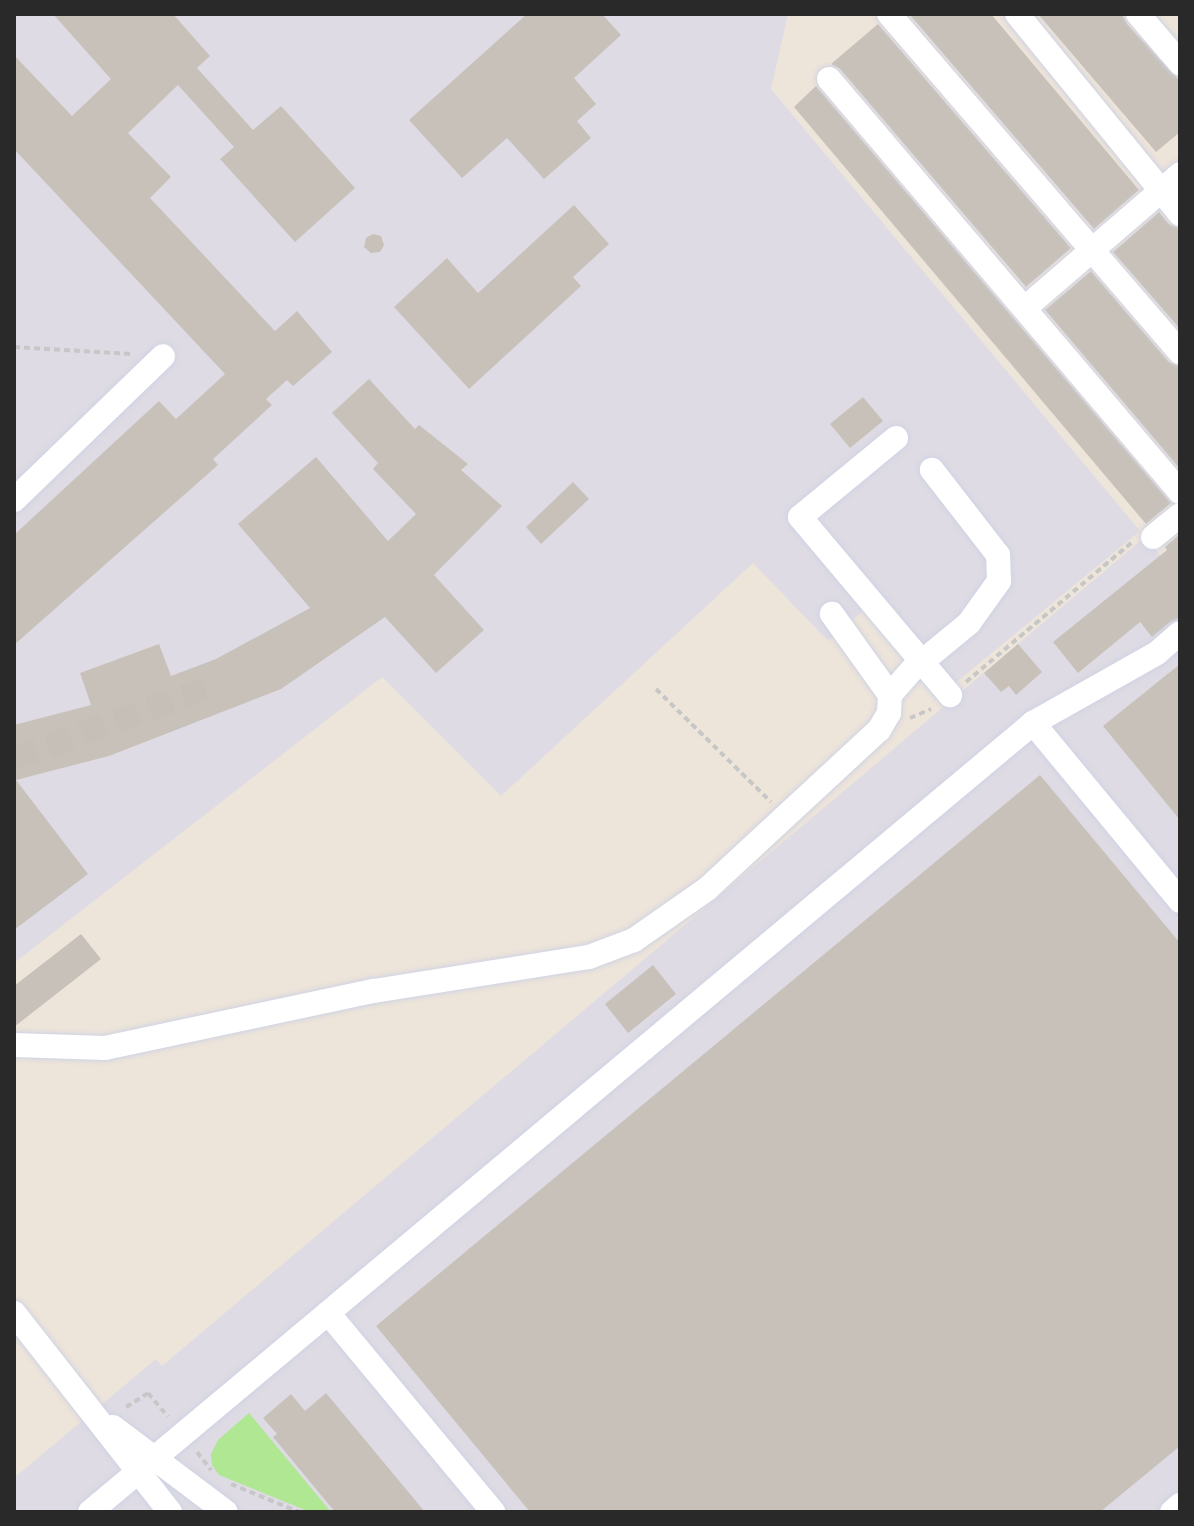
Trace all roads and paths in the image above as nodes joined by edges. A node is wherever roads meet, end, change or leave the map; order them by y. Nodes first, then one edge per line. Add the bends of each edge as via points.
1 (889, 14) edge
2 (1017, 14) edge
3 (1138, 14) edge
4 (1180, 63) edge
5 (829, 79) dead end
6 (1180, 174) edge
7 (1160, 191) junction
8 (1180, 214) edge
9 (1094, 248) junction
10 (1025, 308) junction
11 (14, 347) edge
12 (1180, 352) edge
13 (163, 356) joint
14 (896, 438) dead end
15 (932, 470) dead end
16 (1180, 492) edge
17 (14, 500) edge
18 (1180, 515) edge
19 (1153, 537) joint
20 (832, 614) dead end
21 (1180, 633) edge
22 (922, 661) junction
23 (656, 689) dead end
24 (890, 695) junction
25 (950, 695) junction
26 (909, 718) dead end
27 (1033, 723) junction
28 (784, 819) junction
29 (1180, 901) edge
30 (14, 1045) edge
31 (14, 1313) edge
32 (328, 1313) junction
33 (146, 1465) junction
34 (1180, 1505) edge
35 (90, 1512) edge
36 (170, 1512) edge
37 (226, 1512) edge
38 (493, 1512) edge
39 (1172, 1512) edge

1 - 9 lane
2 - 7 lane
3 - 4 lane
5 - 10 lane
6 - 7 lane
7 - 8 lane
7 - 9 lane
9 - 10 lane
9 - 12 lane
10 - 16 lane
11 - 13 path
13 - 17 lane
14 - 22 lane via 800,517
15 - 22 lane via 998,555 999,581 969,623
18 - 19 lane
19 - 25 path via 1142,533
20 - 24 lane
21 - 27 lane via 1157,653
22 - 24 lane
22 - 25 lane
23 - 28 path via 764,792
24 - 28 lane via 889,713 879,730
25 - 26 path
27 - 29 lane
27 - 32 lane
28 - 30 lane via 678,912 634,940 589,957 374,991 105,1048
31 - 33 lane via 92,1412
32 - 33 lane
32 - 38 lane
33 - 35 lane
33 - 36 lane
33 - 37 lane
34 - 39 lane

